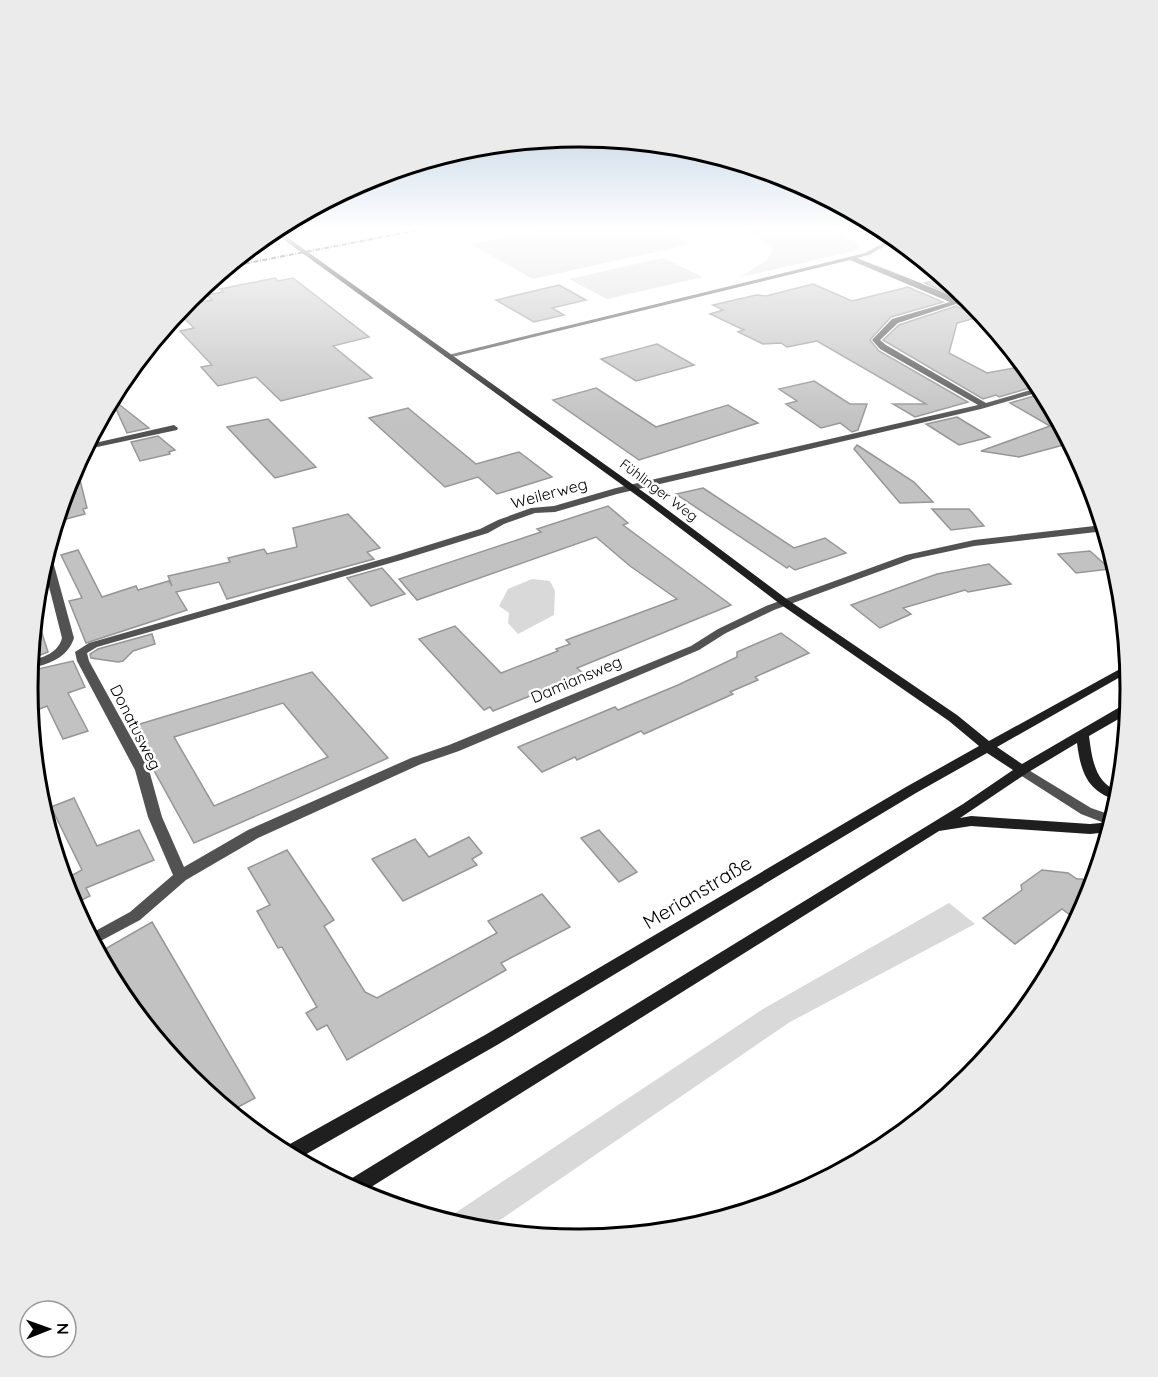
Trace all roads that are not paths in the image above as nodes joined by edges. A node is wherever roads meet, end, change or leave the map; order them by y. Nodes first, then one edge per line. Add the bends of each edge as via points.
1 (363, 294) edge
2 (701, 294) edge
3 (938, 294) edge
4 (957, 302) joint
5 (448, 356) junction
6 (1032, 392) edge
7 (985, 406) junction
8 (174, 428) dead end
9 (95, 446) edge
10 (632, 488) junction
11 (1096, 529) edge
12 (51, 572) edge
13 (784, 603) junction
14 (83, 661) joint
15 (39, 662) edge
16 (1120, 672) edge
17 (1119, 713) edge
18 (1082, 734) junction
19 (988, 747) junction
20 (1022, 770) junction
21 (1110, 795) edge
22 (1105, 818) edge
23 (1102, 828) edge
24 (932, 829) junction
25 (181, 876) junction
26 (98, 936) edge
27 (296, 1150) edge
28 (361, 1184) edge

1 - 5 street, Fühlinger Weg
2 - 5 street
3 - 4 street
4 - 7 street via 895,321 876,340
5 - 10 street, Fühlinger Weg
6 - 7 street, Weilerweg
7 - 10 street, Weilerweg
8 - 9 street
10 - 13 street, Fühlinger Weg
10 - 14 street, Weilerweg via 555,509 534,510 484,531 397,558 93,645 81,652
11 - 13 street, Damiansweg via 943,548
12 - 15 street via 68,638 54,657
13 - 19 street, Fühlinger Weg via 953,718
13 - 25 street, Damiansweg via 695,648 416,761 284,820
14 - 25 street, Donatusweg via 142,770 155,817
16 - 19 street, Merianstraße
17 - 18 street
18 - 20 street
18 - 21 street via 1085,760 1097,786
19 - 20 street, Fühlinger Weg
19 - 27 street, Merianstraße via 491,1040
20 - 22 street via 1086,811
20 - 24 street
23 - 24 street via 972,821
24 - 28 street
25 - 26 street, Damiansweg via 135,916

